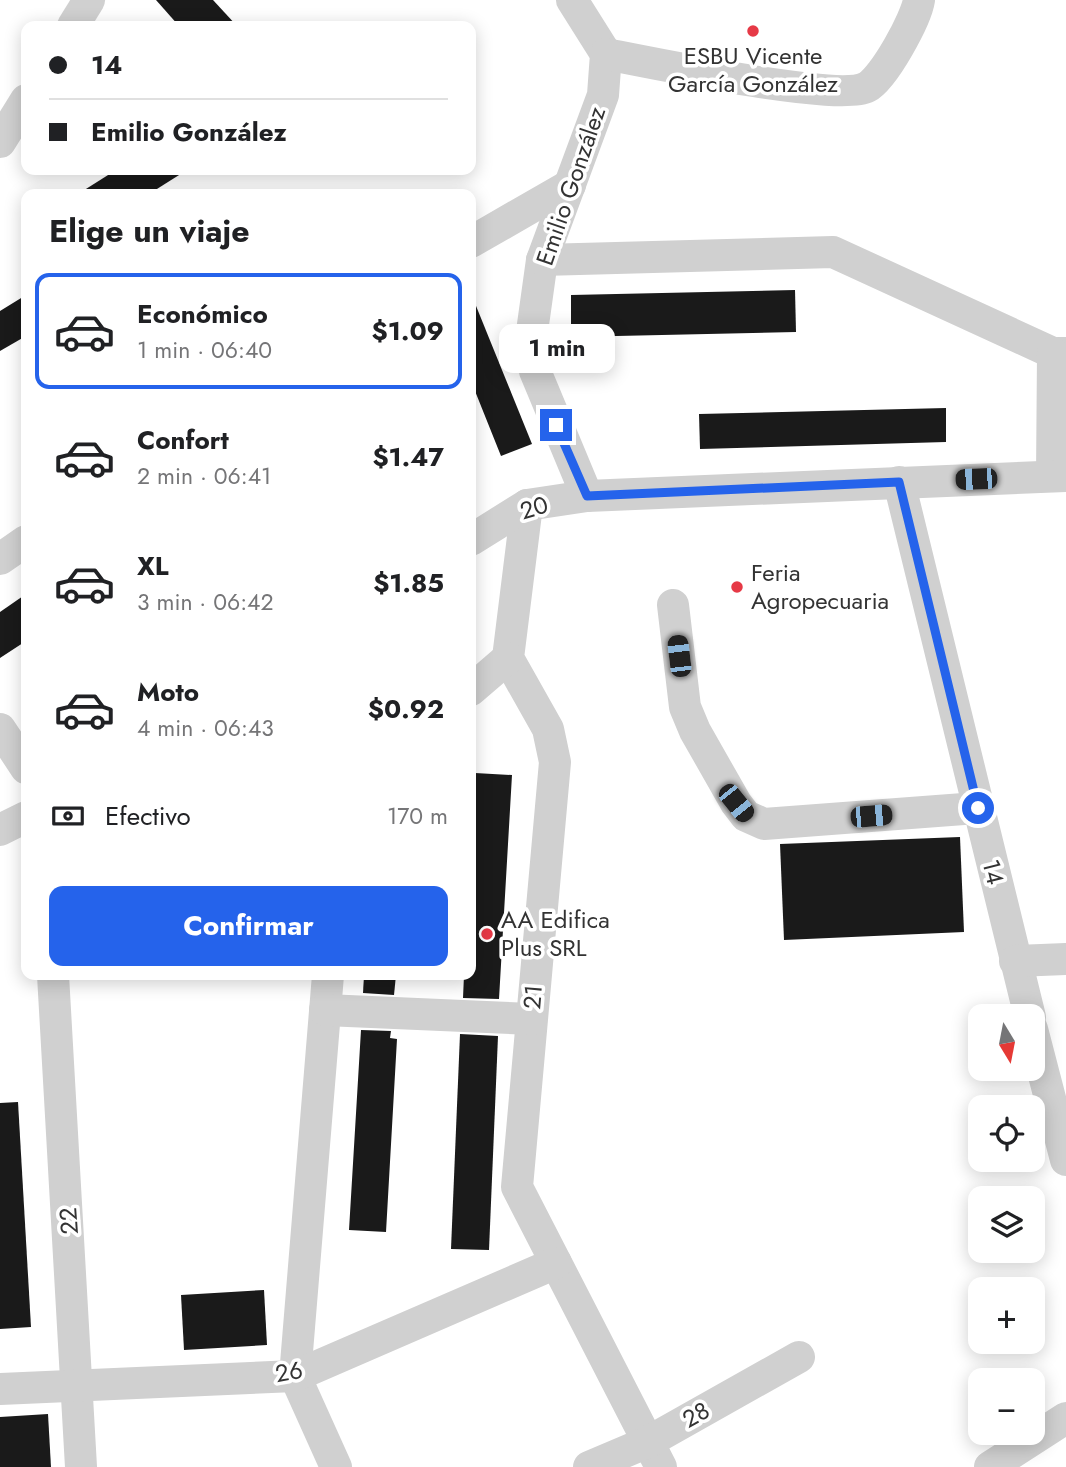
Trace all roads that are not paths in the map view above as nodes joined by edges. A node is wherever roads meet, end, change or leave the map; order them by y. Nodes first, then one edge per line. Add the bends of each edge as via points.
1 (89, 0) edge
2 (572, 0) edge
3 (919, 0) edge
4 (76, 21) edge
5 (606, 54) junction
6 (21, 108) edge
7 (0, 142) edge
8 (570, 185) junction
9 (476, 239) edge
10 (542, 260) junction
11 (1060, 353) edge
12 (1059, 476) edge
13 (899, 482) junction
14 (587, 496) junction
15 (527, 505) junction
16 (476, 537) edge
17 (21, 544) edge
18 (0, 559) edge
19 (673, 605) dead end
20 (508, 658) junction
21 (476, 686) edge
22 (0, 729) edge
23 (21, 760) edge
24 (978, 808) junction
25 (21, 820) edge
26 (0, 831) edge
27 (1066, 959) edge
28 (1015, 961) junction
29 (53, 980) edge
30 (328, 980) edge
31 (1027, 1004) edge
32 (325, 1010) junction
33 (531, 1019) junction
34 (1045, 1078) edge
35 (1066, 1160) edge
36 (556, 1263) junction
37 (799, 1357) dead end
38 (295, 1376) junction
39 (79, 1383) junction
40 (0, 1389) edge
41 (1063, 1427) edge
42 (655, 1454) edge
43 (81, 1467) edge
44 (336, 1467) edge
45 (589, 1467) edge
46 (990, 1467) edge

1 - 4 street
2 - 5 street
3 - 5 street via 880,76 866,88 844,91 738,78
5 - 8 street, Emilio González via 603,95
6 - 7 street
8 - 9 street
8 - 10 street, Emilio González
10 - 11 street via 832,251
10 - 14 street, Emilio González via 530,346 535,371
11 - 12 street
12 - 13 street, 20
13 - 14 street, 20
13 - 24 street, 14
14 - 15 street, 20
15 - 16 street, 20
15 - 20 street
17 - 18 street
19 - 24 street via 685,707 746,816 764,824
20 - 21 street
20 - 33 street, 21 via 548,729 555,762
22 - 23 street
24 - 28 street, 14
25 - 26 street
27 - 28 street
28 - 31 street, 14
29 - 39 street, 22
30 - 32 street
32 - 33 street
32 - 38 street
33 - 36 street, 21 via 517,1187
34 - 35 street
36 - 38 street, 26
36 - 42 street, 21
37 - 42 street, 28
38 - 39 street, 26
38 - 44 street
39 - 40 street, 26
39 - 43 street, 22
41 - 46 street
42 - 45 street, 28

